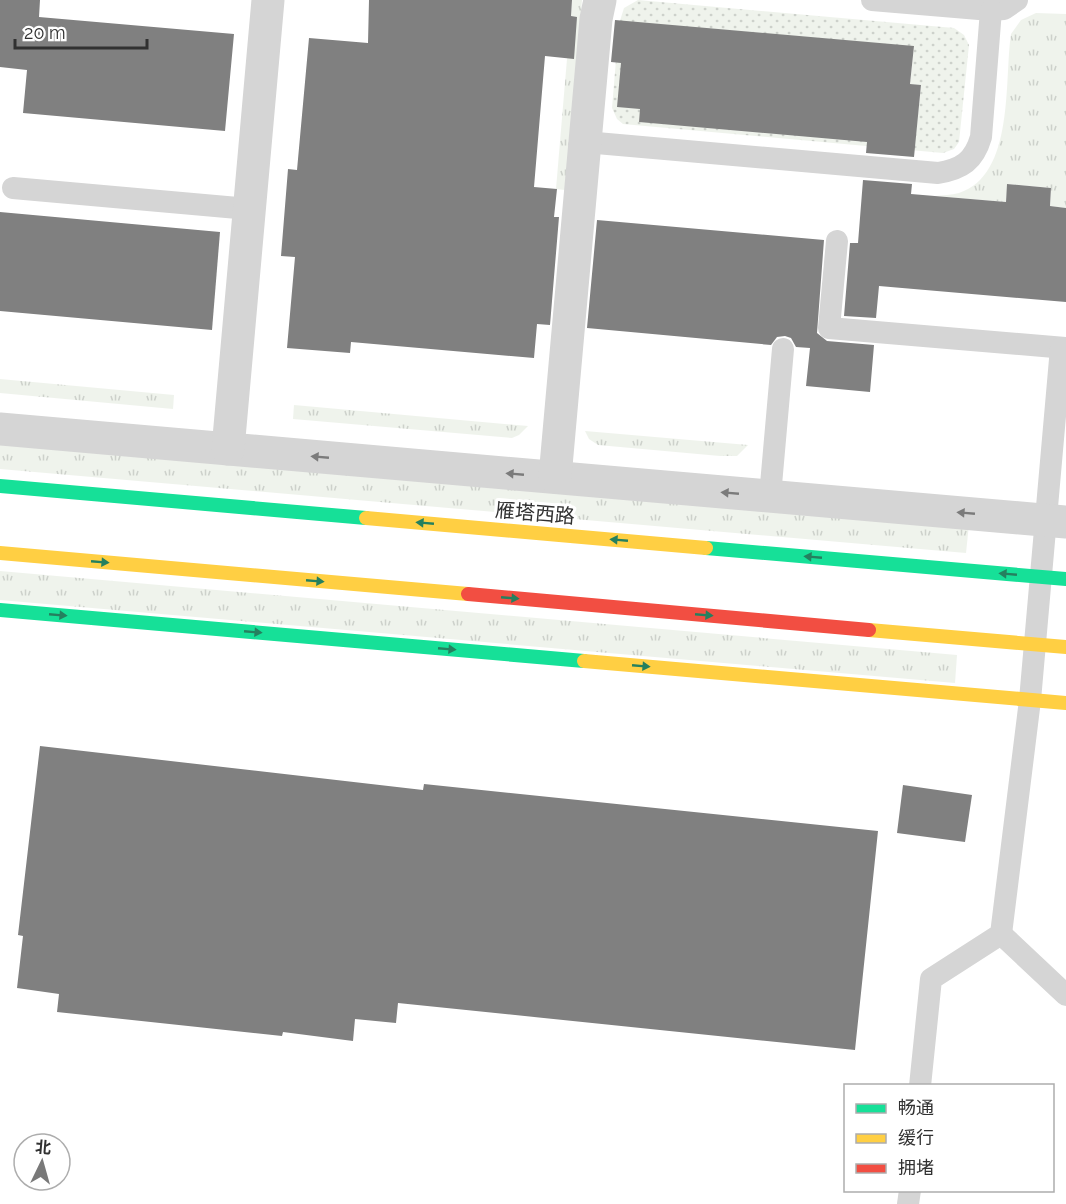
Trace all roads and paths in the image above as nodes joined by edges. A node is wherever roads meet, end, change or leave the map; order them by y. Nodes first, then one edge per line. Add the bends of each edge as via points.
1 (268, 0) edge
2 (600, 0) edge
3 (872, 0) edge
4 (1017, 0) edge
5 (991, 10) junction
6 (585, 142) junction
7 (12, 188) dead end
8 (249, 209) junction
9 (837, 241) dead end
10 (1064, 348) edge
11 (783, 349) dead end
12 (0, 429) edge
13 (228, 449) junction
14 (555, 477) junction
15 (0, 486) edge
16 (770, 496) junction
17 (1056, 521) edge
18 (0, 553) edge
19 (1041, 577) junction
20 (1066, 579) edge
21 (0, 610) edge
22 (1035, 644) junction
23 (1066, 646) edge
24 (1030, 700) junction
25 (1066, 703) edge
26 (1000, 934) junction
27 (1066, 995) edge
28 (920, 1084) edge

1 - 8 street
2 - 6 street
3 - 5 lane
4 - 5 lane via 1004,9
5 - 6 lane via 981,137 977,152 954,171 938,173
6 - 14 street
7 - 8 lane
8 - 13 street
9 - 10 lane via 829,328
10 - 17 lane
11 - 16 lane
12 - 13 street
14 -> 13 street
16 -> 14 street
19 -> 15 main road, 雁塔西路
17 -> 16 street
17 - 19 lane
18 -> 22 main road
19 - 20 main road, 雁塔西路
19 - 22 lane
21 -> 24 main road
22 - 23 main road
22 - 24 lane
24 - 25 main road
24 - 26 lane
26 - 27 lane
26 - 28 lane via 931,978

